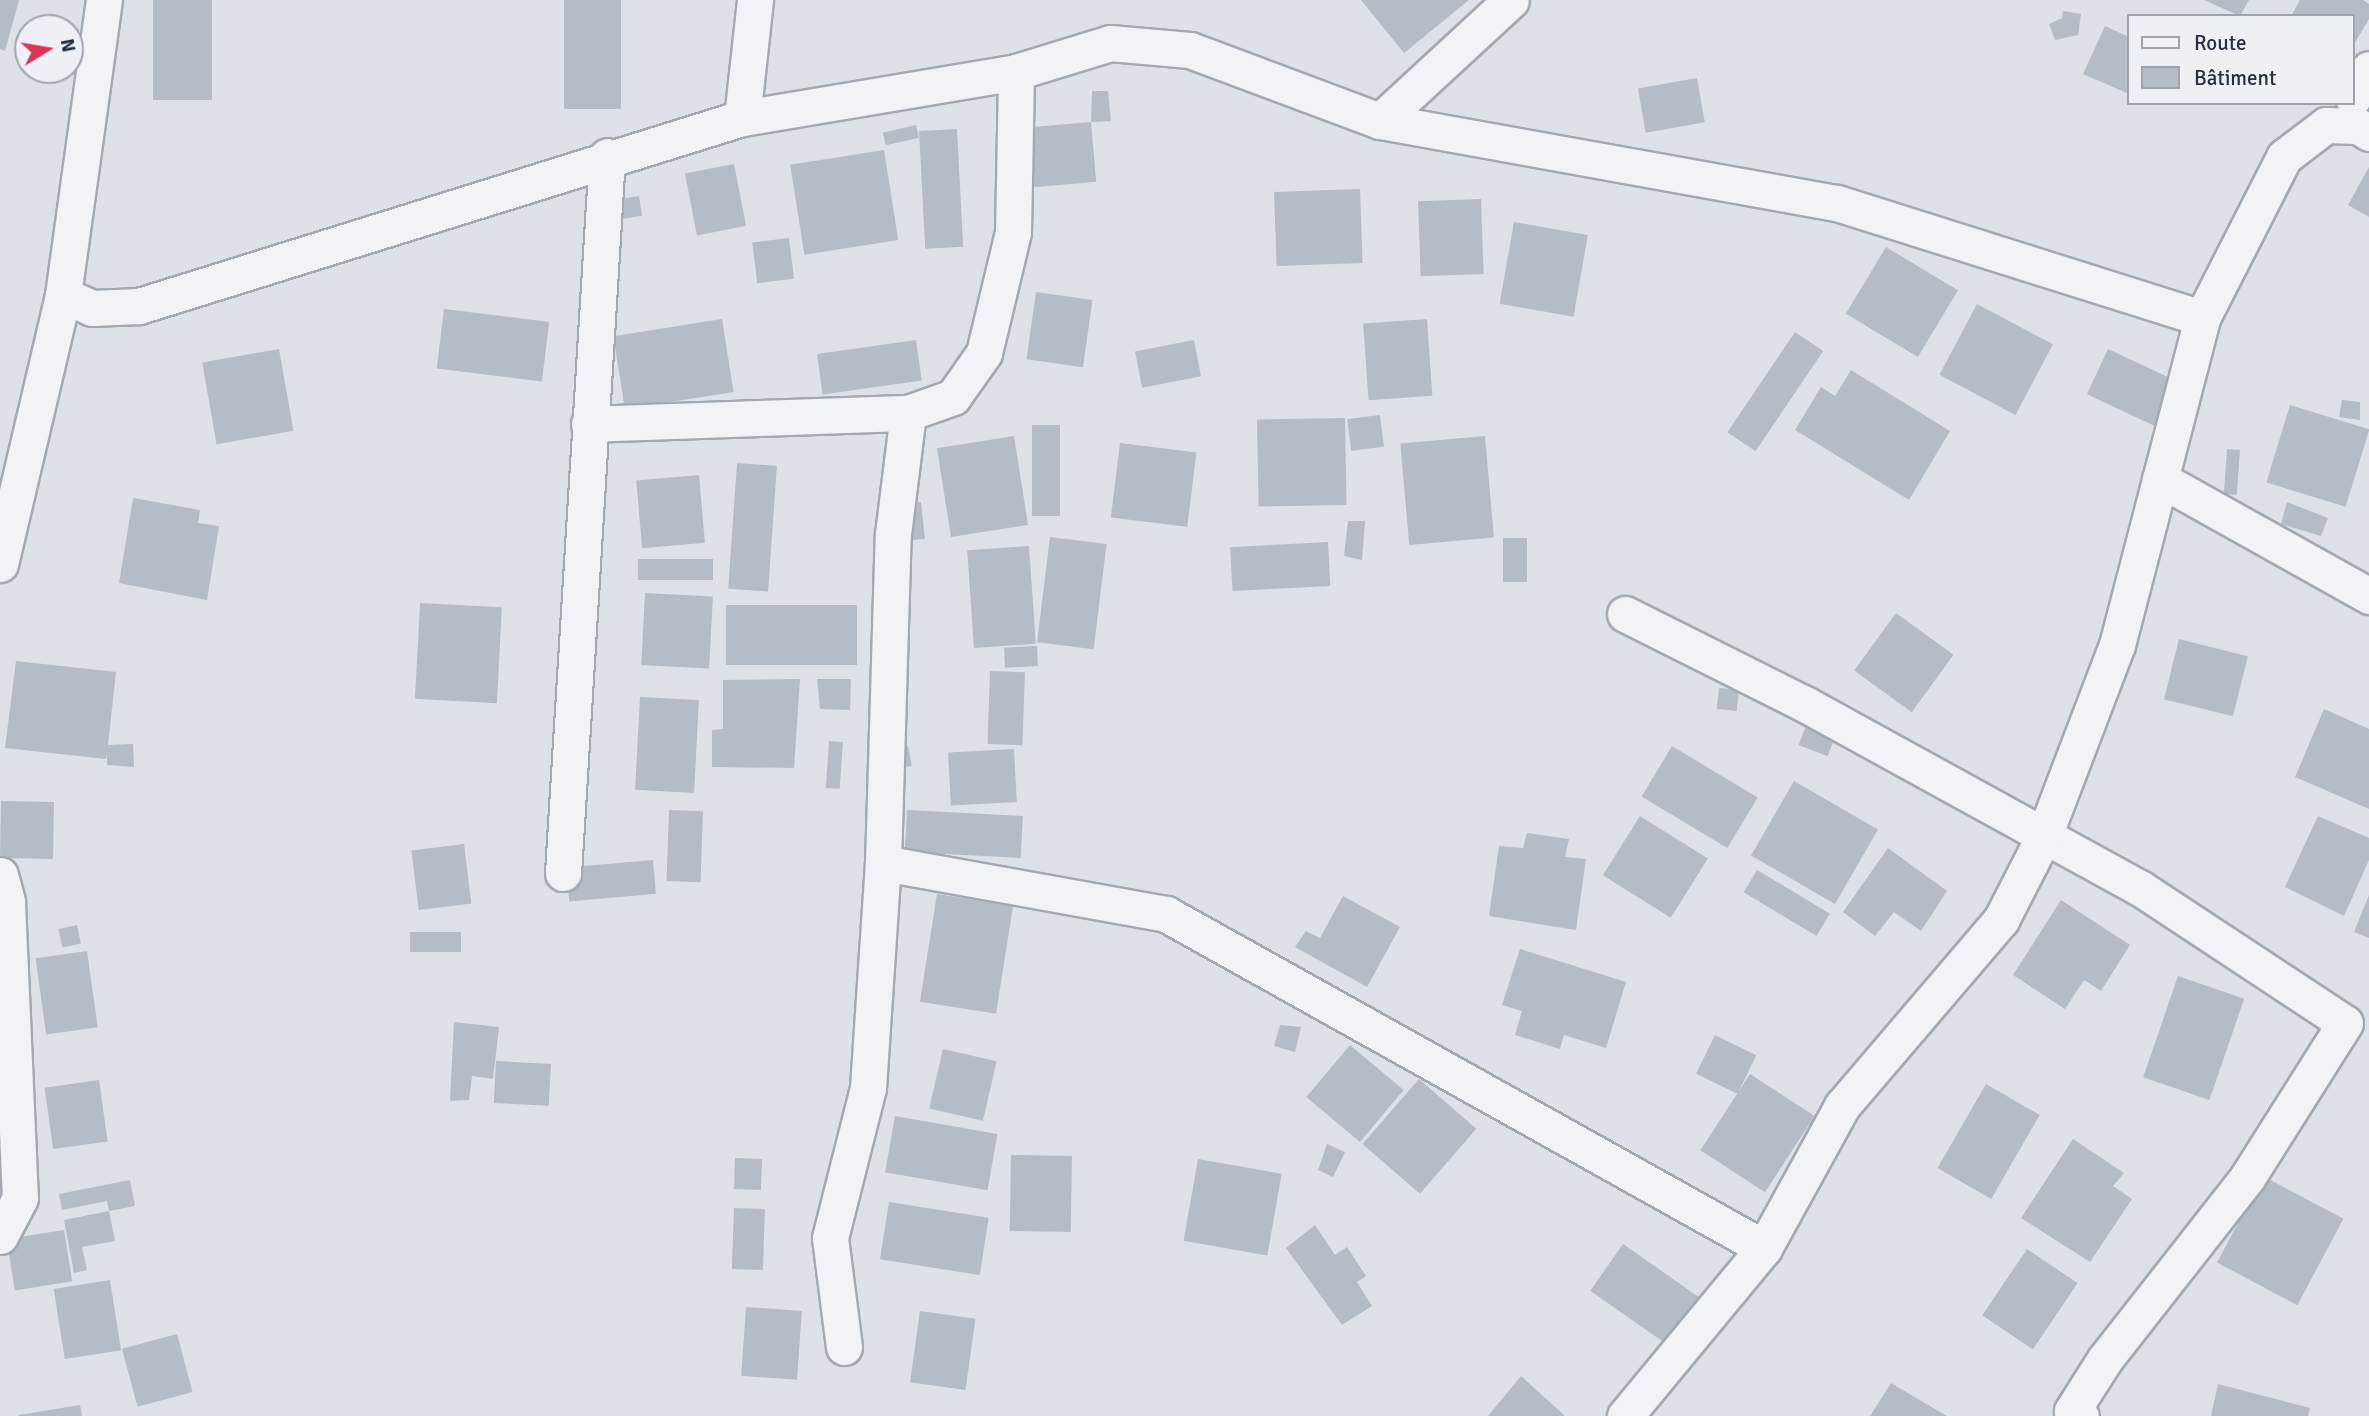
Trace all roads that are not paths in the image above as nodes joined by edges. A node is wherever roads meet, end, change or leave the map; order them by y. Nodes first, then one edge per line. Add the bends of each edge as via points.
1 (104, 0) edge
2 (755, 0) edge
3 (1511, 0) edge
4 (2369, 69) edge
5 (1016, 72) junction
6 (2358, 115) edge
7 (742, 118) junction
8 (1380, 121) junction
9 (607, 156) junction
10 (63, 295) junction
11 (2202, 318) junction
12 (908, 412) junction
13 (589, 424) junction
14 (2160, 479) junction
15 (0, 564) edge
16 (2369, 596) edge
17 (1625, 614) dead end
18 (2045, 836) junction
19 (883, 863) junction
20 (563, 873) dead end
21 (0, 875) edge
22 (0, 1236) edge
23 (1764, 1248) junction
24 (844, 1347) dead end
25 (2073, 1414) edge
26 (1625, 1416) edge

1 - 10 street
2 - 7 street
3 - 8 street
4 - 6 street
5 - 7 street
5 - 8 street via 1110,43 1190,50
5 - 12 street via 1013,232 984,353 953,397
6 - 11 street via 2326,125 2284,157
7 - 9 street
8 - 11 street via 1838,203
9 - 10 street via 426,220 139,306 92,308
9 - 13 street
10 - 15 street
11 - 14 street
12 - 13 street
12 - 19 street via 893,534
13 - 20 street
14 - 16 street
14 - 18 street via 2117,645
17 - 18 street via 1805,704
18 - 23 street via 2001,920 1842,1106
18 - 25 street via 2140,888 2345,1023 2247,1178 2105,1359
19 - 23 street via 1166,914
19 - 24 street via 868,1088 830,1238
21 - 22 street via 7,902 20,1198
23 - 26 street

